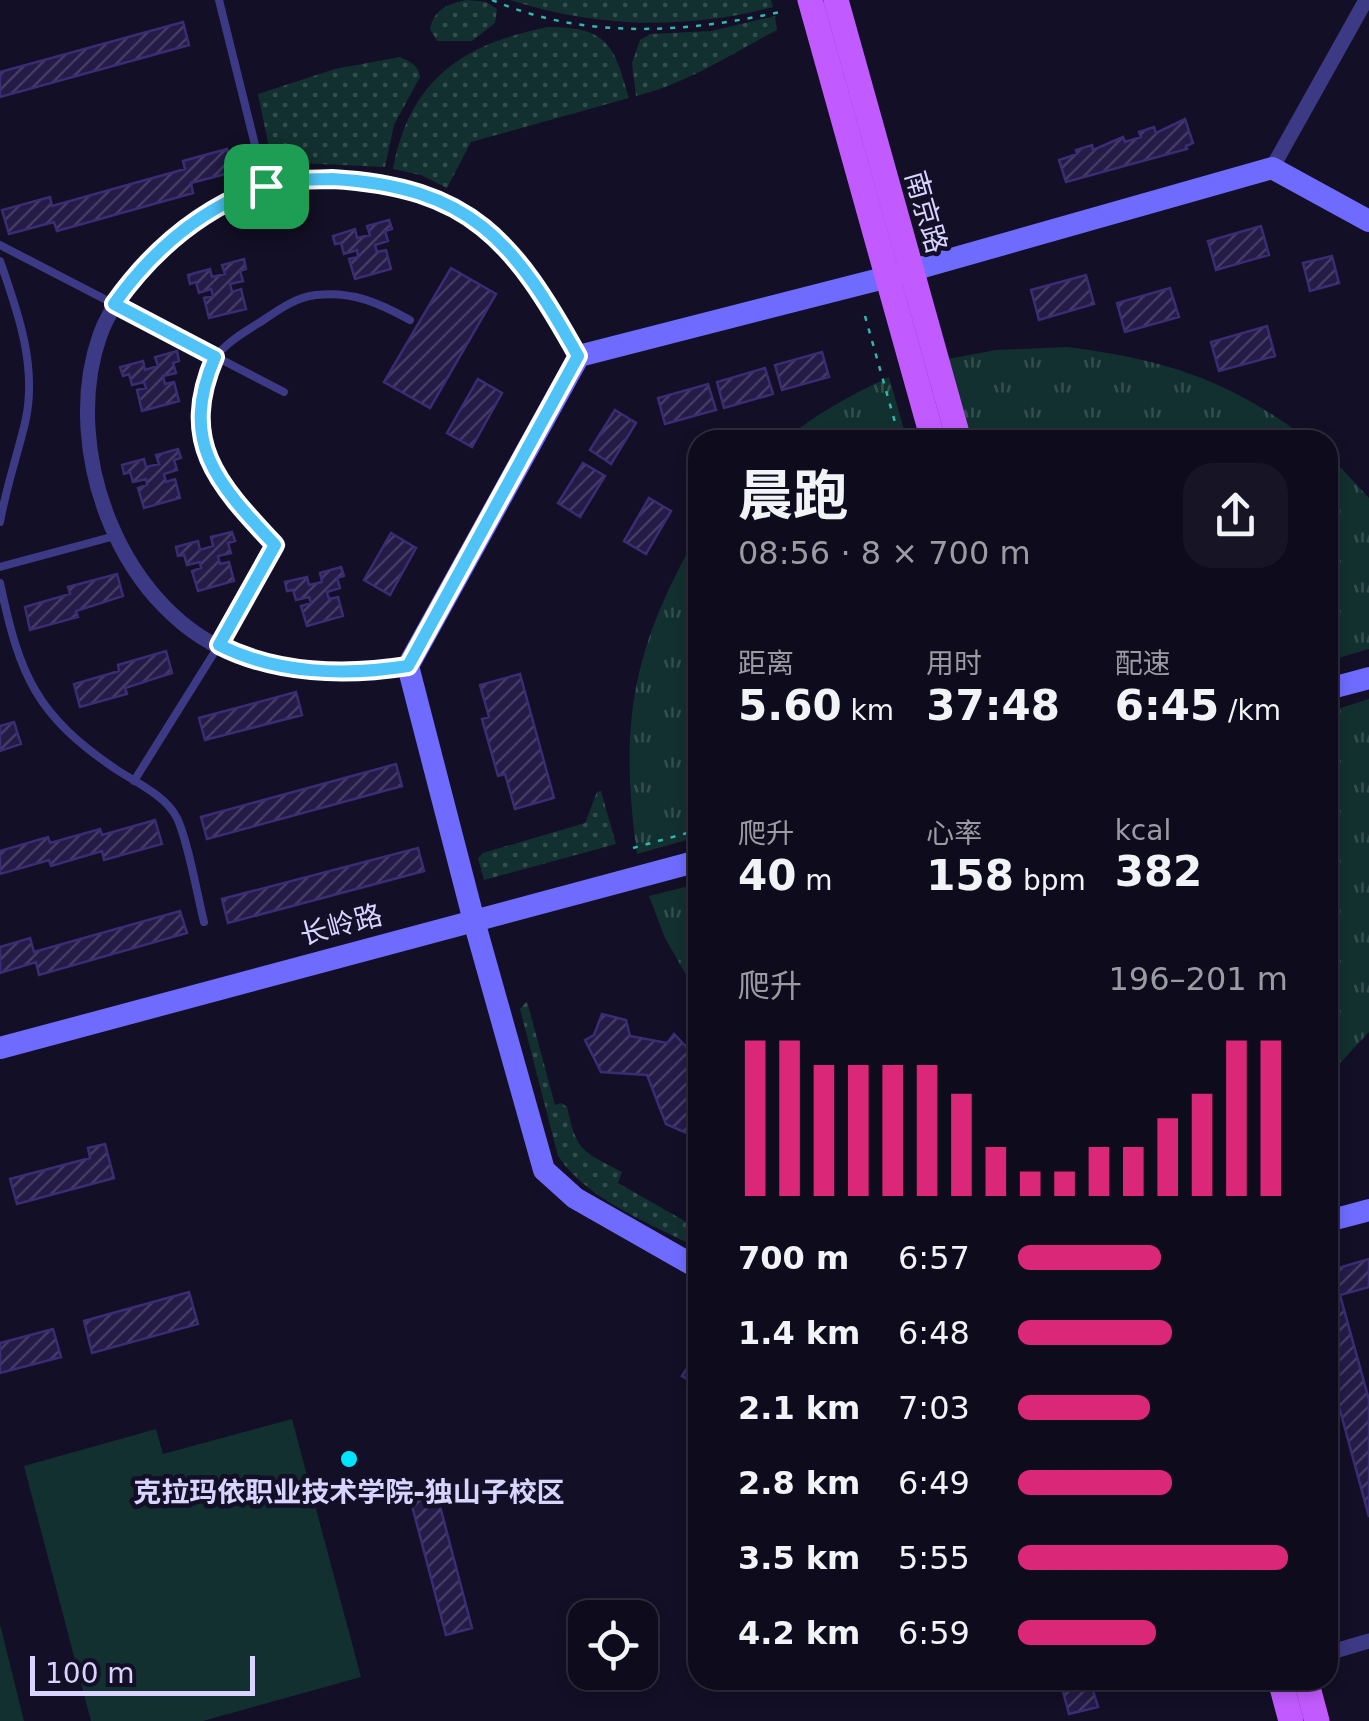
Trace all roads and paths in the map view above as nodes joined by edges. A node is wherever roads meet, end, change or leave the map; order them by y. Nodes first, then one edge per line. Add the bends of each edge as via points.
1 (218, 0) edge
2 (492, 0) edge
3 (810, 0) edge
4 (836, 0) edge
5 (1366, 0) edge
6 (780, 12) dead end
7 (1272, 168) junction
8 (266, 186) junction
9 (1369, 222) edge
10 (0, 245) edge
11 (0, 261) edge
12 (900, 273) junction
13 (114, 304) junction
14 (866, 316) dead end
15 (410, 320) dead end
16 (578, 356) junction
17 (215, 357) junction
18 (284, 392) dead end
19 (897, 430) edge
20 (930, 430) edge
21 (955, 430) edge
22 (0, 522) edge
23 (115, 536) junction
24 (0, 567) edge
25 (0, 583) edge
26 (219, 645) junction
27 (408, 666) junction
28 (1369, 678) edge
29 (1338, 686) edge
30 (134, 782) junction
31 (688, 833) edge
32 (633, 848) dead end
33 (688, 864) edge
34 (474, 921) junction
35 (204, 922) dead end
36 (0, 1048) edge
37 (1369, 1210) edge
38 (1338, 1218) edge
39 (688, 1262) edge
40 (1369, 1641) edge
41 (1338, 1650) edge
42 (1283, 1690) edge
43 (1309, 1690) edge
44 (1291, 1721) edge
45 (1317, 1721) edge

1 - 8 lane
2 - 6 path via 538,16 629,31 727,24
3 - 12 main road, 南京路
4 - 12 main road, 南京路
5 - 7 street
7 - 9 street
7 - 12 street
8 - 13 street via 208,214 164,246
8 - 16 street via 374,181 440,198 498,241 554,312
10 - 13 lane
11 - 22 lane via 29,372 26,420
12 - 16 street
12 - 20 main road, 南京路
12 - 21 main road, 南京路
13 - 17 lane
13 - 23 street via 99,338 90,388 90,440
14 - 19 path
15 - 17 lane via 372,299 313,295 285,306
16 - 27 street
17 - 18 lane
17 - 26 lane via 203,385 203,446 214,475 275,545
23 - 24 lane
23 - 26 street via 170,610
25 - 30 lane via 25,675 52,717
26 - 27 street via 290,668 374,672
26 - 30 lane
27 - 34 street
28 - 29 street
30 - 35 lane via 176,816
31 - 32 path
33 - 34 street, 长岭路
34 - 36 street, 长岭路
34 - 39 street via 544,1170 576,1198
37 - 38 street
40 - 41 street
42 - 44 main road
43 - 45 main road

